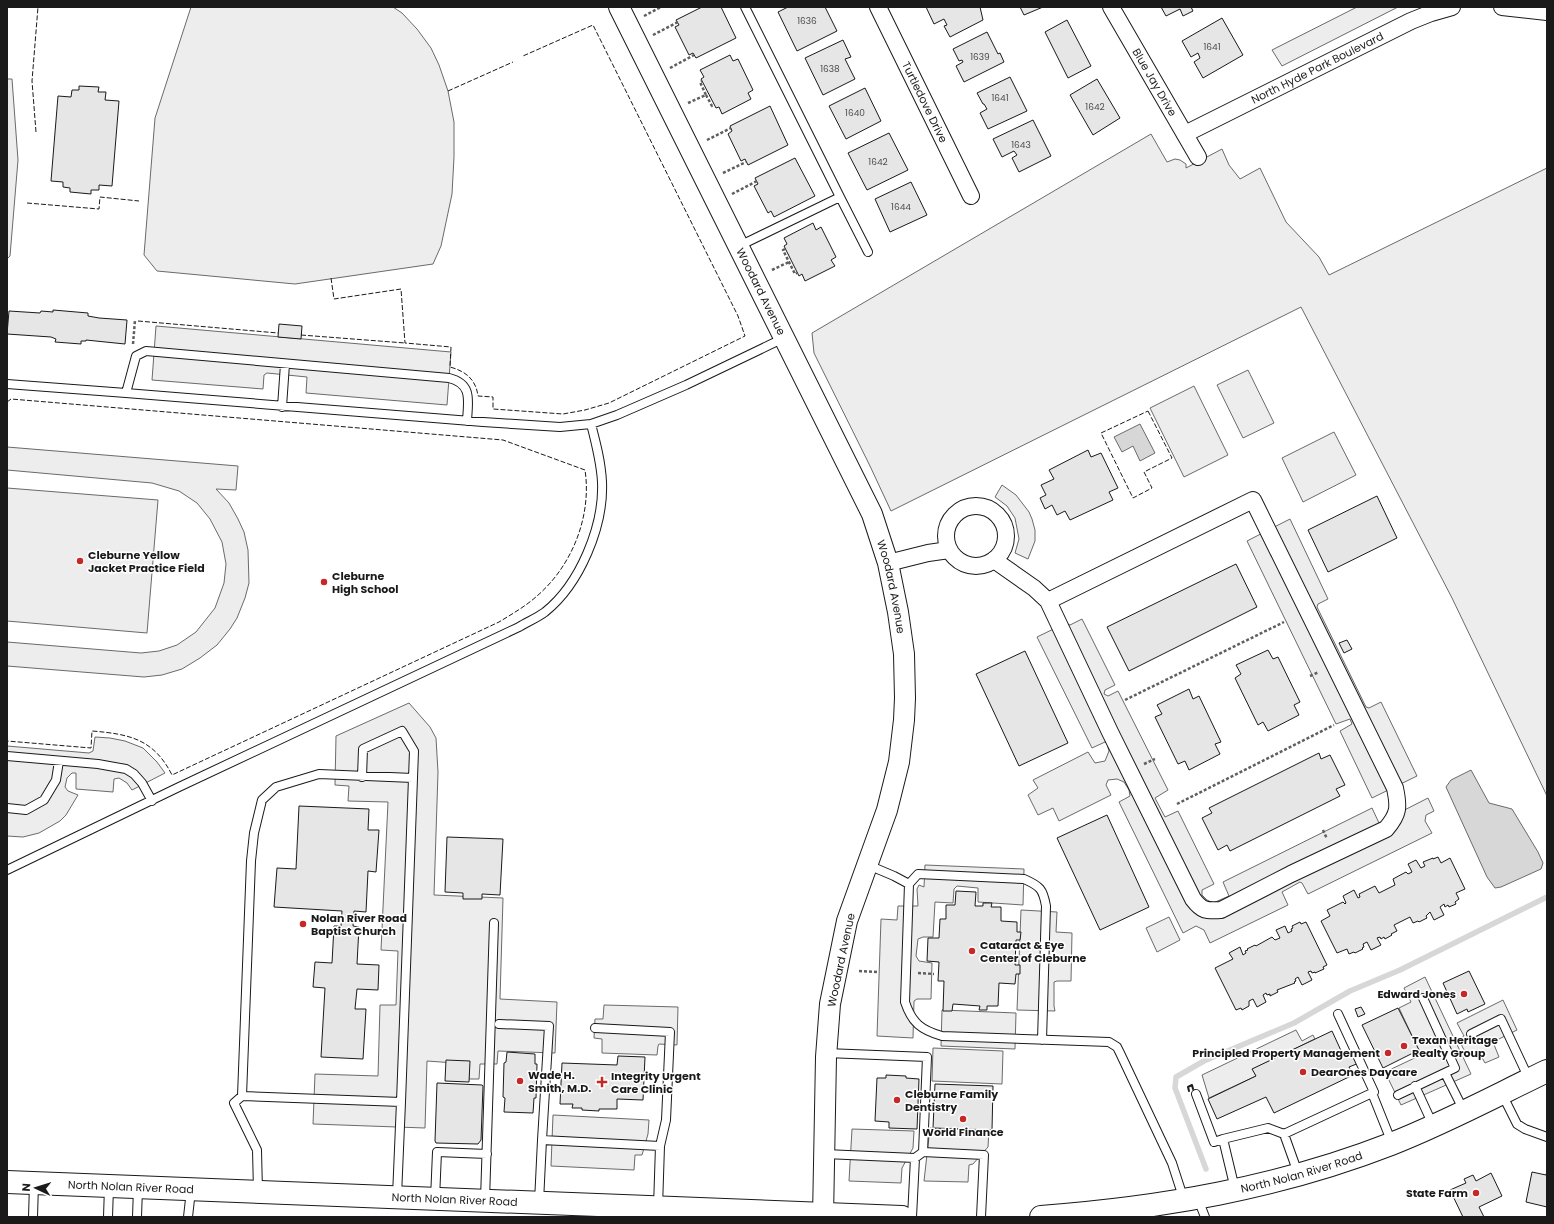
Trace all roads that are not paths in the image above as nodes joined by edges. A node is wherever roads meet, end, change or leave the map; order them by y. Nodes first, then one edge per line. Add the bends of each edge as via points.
1 (619, 7) edge
2 (745, 7) edge
3 (878, 7) edge
4 (1111, 7) edge
5 (1452, 7) edge
6 (1502, 7) edge
7 (1547, 12) edge
8 (1185, 134) junction
9 (1198, 157) dead end
10 (971, 196) dead end
11 (840, 197) junction
12 (739, 246) junction
13 (868, 252) dead end
14 (784, 338) junction
15 (285, 364) junction
16 (7, 384) edge
17 (126, 393) junction
18 (282, 407) junction
19 (467, 421) junction
20 (592, 424) junction
21 (949, 550) junction
22 (994, 560) junction
23 (888, 563) junction
24 (1048, 601) junction
25 (7, 756) edge
26 (59, 761) junction
27 (362, 777) junction
28 (413, 778) junction
29 (152, 801) junction
30 (7, 808) edge
31 (867, 865) junction
32 (7, 870) edge
33 (909, 884) junction
34 (494, 923) dead end
35 (1423, 998) dead end
36 (1338, 1014) dead end
37 (499, 1024) dead end
38 (594, 1028) dead end
39 (1471, 1034) dead end
40 (1042, 1040) junction
41 (826, 1053) junction
42 (1445, 1072) junction
43 (1538, 1075) edge
44 (1416, 1086) junction
45 (1372, 1093) junction
46 (1501, 1093) junction
47 (1196, 1094) dead end
48 (1398, 1095) dead end
49 (242, 1096) junction
50 (401, 1102) junction
51 (1465, 1112) junction
52 (1433, 1126) junction
53 (1284, 1134) junction
54 (1547, 1137) edge
55 (542, 1140) junction
56 (1223, 1140) junction
57 (1392, 1144) junction
58 (660, 1146) junction
59 (923, 1152) junction
60 (487, 1154) junction
61 (825, 1154) junction
62 (915, 1158) junction
63 (1298, 1174) junction
64 (7, 1182) edge
65 (34, 1183) junction
66 (110, 1186) junction
67 (138, 1187) junction
68 (192, 1189) junction
69 (1236, 1190) junction
70 (258, 1191) junction
71 (397, 1198) junction
72 (435, 1199) junction
73 (485, 1201) junction
74 (539, 1203) junction
75 (1195, 1205) edge
76 (658, 1207) junction
77 (1111, 1214) edge
78 (823, 1215) edge
79 (32, 1217) edge
80 (108, 1217) edge
81 (137, 1217) edge
82 (188, 1217) edge
83 (902, 1217) edge
84 (912, 1217) edge
85 (981, 1217) edge
86 (1041, 1217) edge

1 - 12 street, Woodard Avenue
2 - 11 lane
3 - 10 street, Turtledove Drive
4 - 8 street, Blue Jay Drive
5 - 8 street, North Hyde Park Boulevard via 1411,21
6 - 7 street
8 - 9 street, Blue Jay Drive
11 - 12 lane
11 - 13 lane
12 - 14 street, Woodard Avenue
14 - 20 lane via 686,385
14 - 23 street, Woodard Avenue via 872,514
15 - 17 lane via 146,351 136,356
15 - 18 lane
15 - 19 lane via 458,380 468,392
16 - 17 lane
17 - 18 lane
18 - 19 lane
19 - 20 lane via 554,426
20 - 29 lane via 602,482 598,522 586,557 568,587 545,612 518,628
21 - 22 street via 958,560 969,565 978,566
21 - 22 street via 947,528 952,518 960,510 982,506 993,511 1001,519 1005,530 1002,552
21 - 23 street via 928,552
22 - 24 street
23 - 31 street, Woodard Avenue via 904,654 904,720 902,743 887,810
24 - 24 street via 1110,732 1193,899 1200,908 1209,911 1221,910 1386,829 1393,821 1398,803 1395,788 1253,500
25 - 26 lane
26 - 29 lane via 126,768 142,783
26 - 30 lane via 56,780 44,800 26,810
27 - 28 lane
27 - 28 lane via 363,749 402,731 414,751
27 - 49 lane via 319,774 276,787 262,800 254,833 251,861
28 - 50 lane
29 - 32 lane
31 - 33 lane
31 - 41 street, Woodard Avenue via 847,921 839,956 830,1004
33 - 40 lane via 904,1002 919,1027 942,1036
33 - 40 lane via 918,874 1024,879 1037,885 1044,895 1046,906
34 - 60 lane
35 - 42 lane via 1455,1068
36 - 45 lane via 1374,1092
37 - 55 lane via 548,1026
38 - 58 lane via 670,1032 666,1120
39 - 43 lane via 1501,1019
40 - 75 lane via 1109,1042 1117,1047 1172,1163
41 - 59 lane via 927,1057
41 - 61 street, Woodard Avenue
42 - 44 lane
42 - 51 lane
43 - 46 main road, North Nolan River Road
44 - 48 lane
44 - 52 lane
45 - 53 lane
45 - 57 lane
46 - 51 main road, North Nolan River Road
46 - 54 lane via 1517,1124
47 - 56 lane via 1214,1142
49 - 50 lane
49 - 70 lane via 234,1103 257,1150
50 - 71 lane
51 - 52 main road, North Nolan River Road
52 - 57 main road, North Nolan River Road
53 - 56 lane via 1268,1128
53 - 63 lane
55 - 58 lane
55 - 74 lane
56 - 69 lane
57 - 63 main road, North Nolan River Road
58 - 76 lane
59 - 62 lane
59 - 85 lane via 984,1155
60 - 72 lane via 437,1152
60 - 73 lane
61 - 62 lane
61 - 78 street, Woodard Avenue
62 - 84 lane
63 - 69 main road, North Nolan River Road
64 - 65 main road, North Nolan River Road
65 - 66 main road, North Nolan River Road
65 - 79 lane
66 - 67 main road, North Nolan River Road
66 - 80 lane
67 - 68 main road, North Nolan River Road
67 - 81 lane
68 - 70 main road, North Nolan River Road
68 - 82 lane
69 - 75 main road, North Nolan River Road
70 - 71 main road, North Nolan River Road
71 - 72 main road, North Nolan River Road
72 - 73 main road, North Nolan River Road
73 - 74 main road, North Nolan River Road
74 - 76 main road, North Nolan River Road
75 - 77 main road, North Nolan River Road
76 - 78 main road, North Nolan River Road
77 - 86 main road, North Nolan River Road
78 - 83 main road, North Nolan River Road

